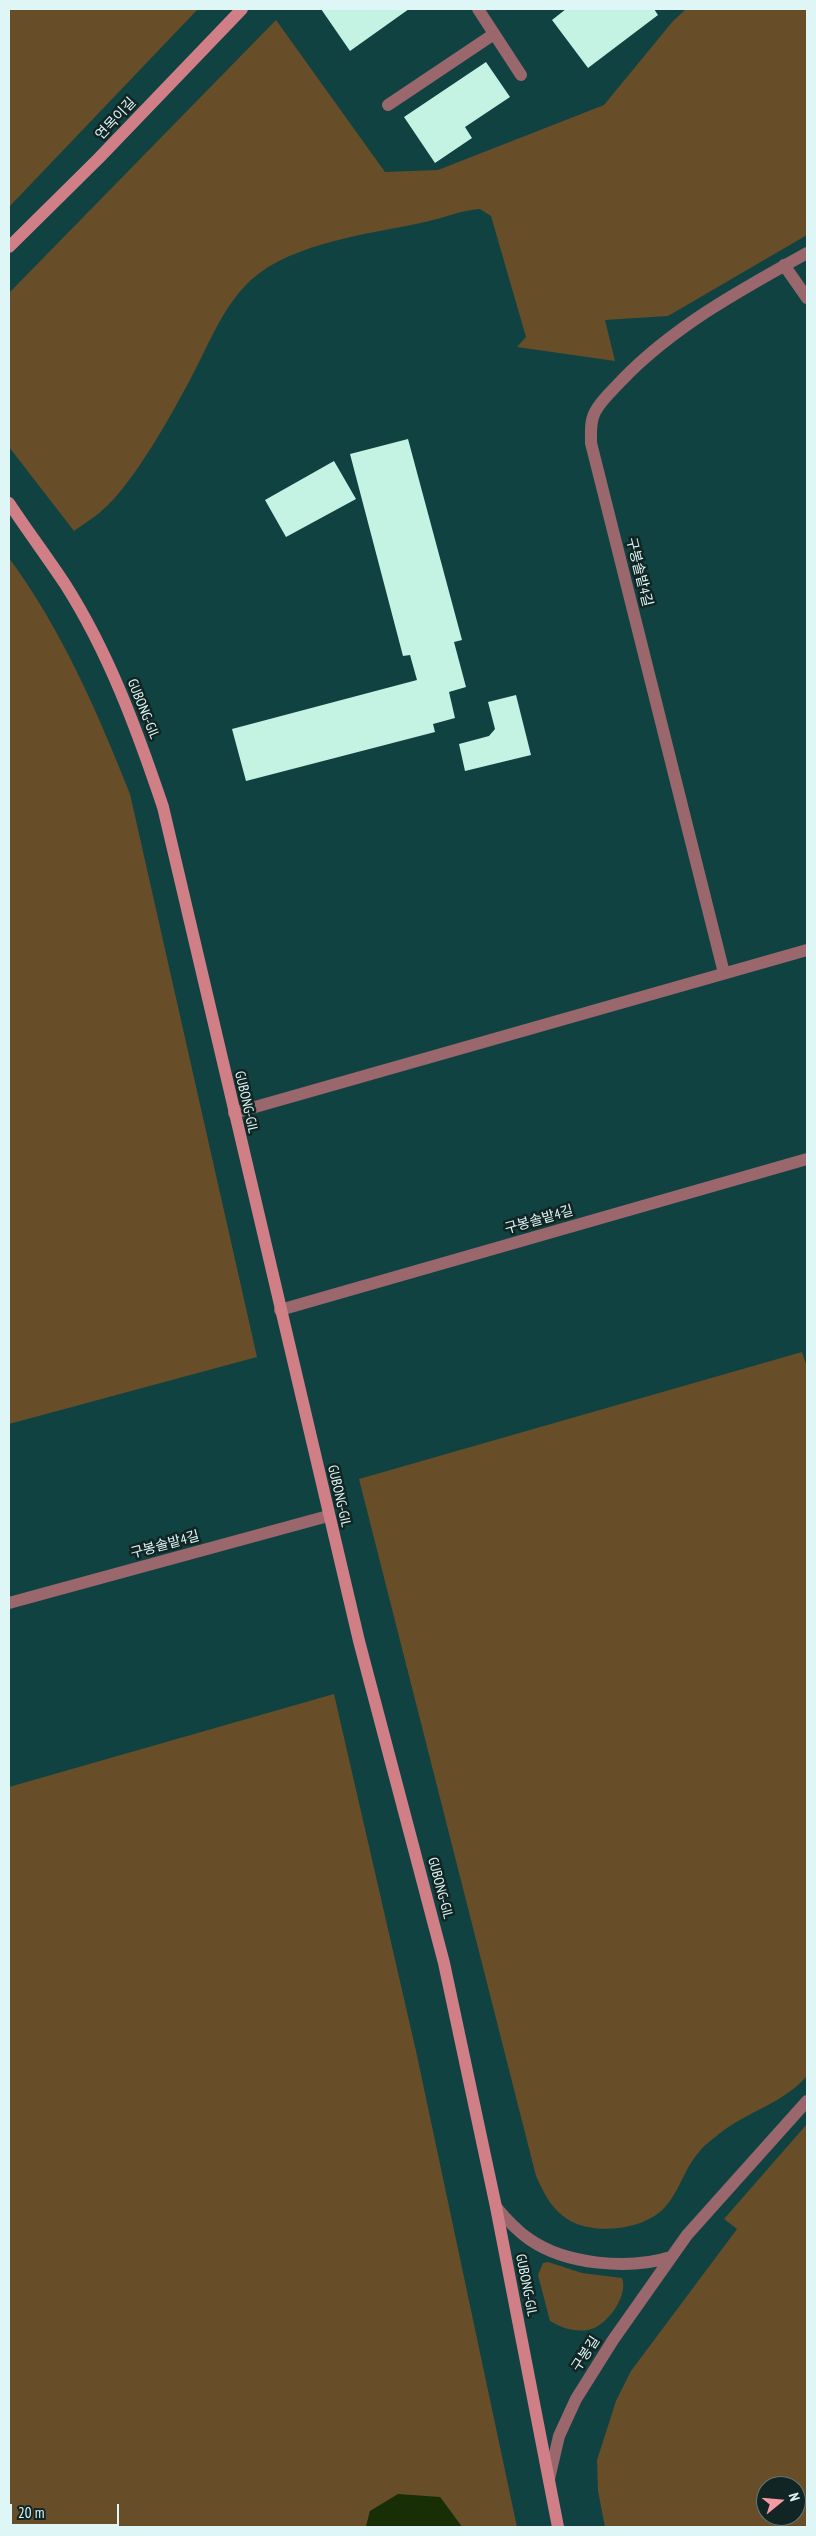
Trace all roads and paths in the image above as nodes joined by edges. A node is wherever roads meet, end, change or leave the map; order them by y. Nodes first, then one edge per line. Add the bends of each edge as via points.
1 (242, 9) edge
2 (478, 9) edge
3 (494, 34) junction
4 (521, 75) dead end
5 (388, 105) dead end
6 (9, 247) edge
7 (807, 253) edge
8 (784, 266) junction
9 (807, 298) edge
10 (9, 503) edge
11 (807, 950) edge
12 (724, 973) junction
13 (234, 1113) junction
14 (807, 1159) edge
15 (280, 1310) junction
16 (328, 1516) junction
17 (9, 1602) edge
18 (807, 2100) edge
19 (496, 2207) junction
20 (671, 2257) junction
21 (549, 2479) junction
22 (558, 2527) edge

1 - 6 street, 연목이길
2 - 3 street
3 - 4 street
3 - 5 street
7 - 8 street, 구봉솔밭4길
8 - 9 street
8 - 12 street, 구봉솔밭4길 via 666,339 602,402 591,426 591,442
10 - 13 street, GUBONG-GIL via 66,585 134,721 163,807
11 - 12 street
12 - 13 street
13 - 15 street, GUBONG-GIL
14 - 15 street, 구봉솔밭4길
15 - 16 street, GUBONG-GIL
16 - 17 street, 구봉솔밭4길
16 - 19 street, GUBONG-GIL via 358,1642 444,1963
18 - 20 street, 구봉길
19 - 20 street via 530,2240 570,2257 620,2265 656,2262
19 - 21 street, GUBONG-GIL
20 - 21 street, 구봉길 via 576,2399 559,2436
21 - 22 street, GUBONG-GIL

